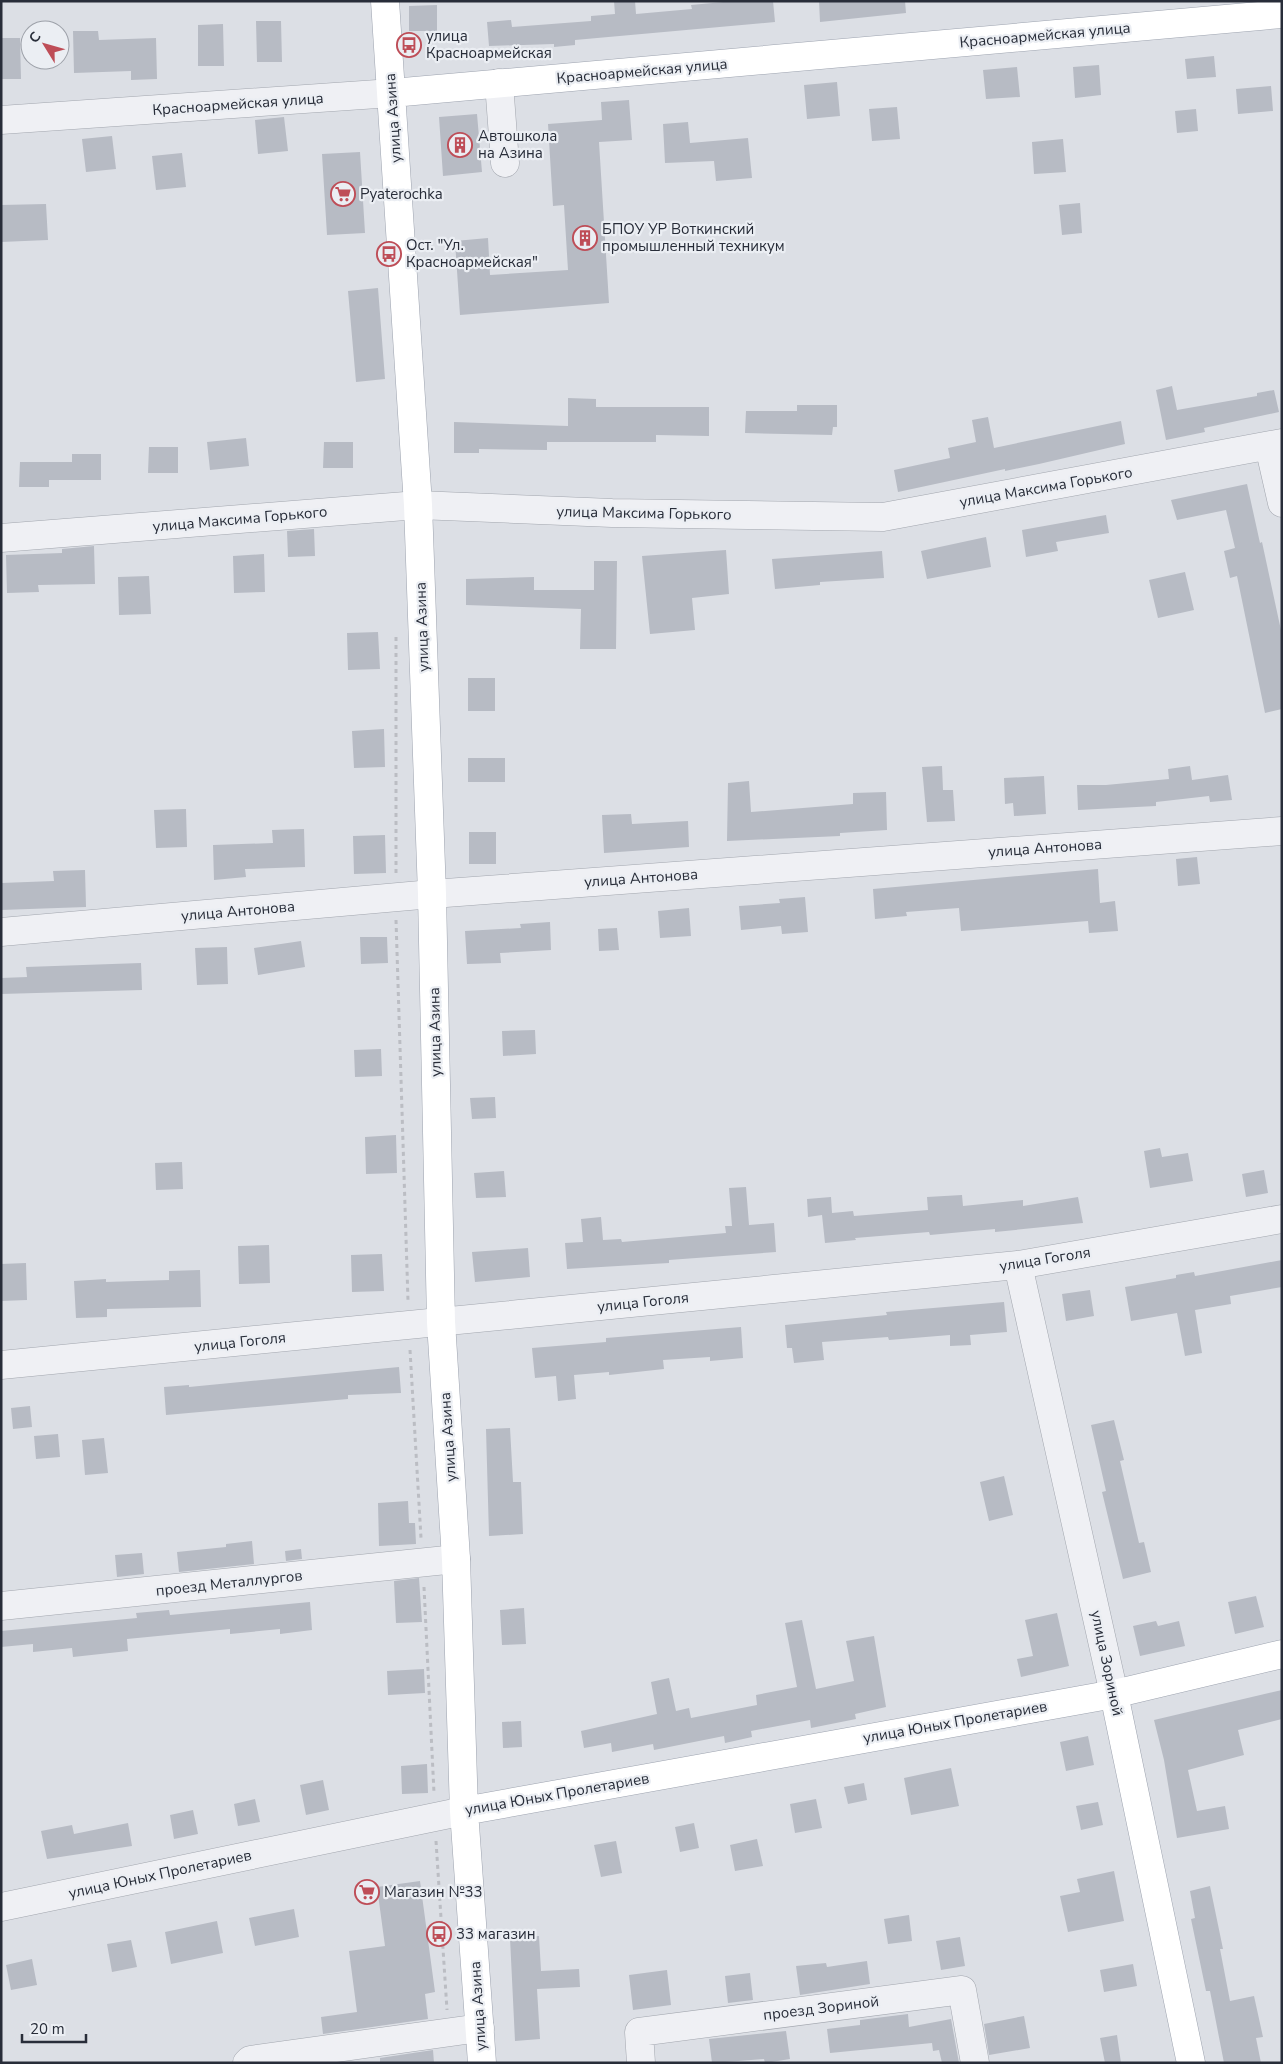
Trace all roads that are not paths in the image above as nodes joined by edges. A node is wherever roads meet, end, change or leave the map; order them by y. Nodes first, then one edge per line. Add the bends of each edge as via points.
1 (385, 1) edge
2 (1282, 14) edge
3 (499, 83) junction
4 (392, 93) junction
5 (1, 120) edge
6 (505, 163) dead end
7 (1275, 445) edge
8 (1282, 503) edge
9 (418, 505) junction
10 (1, 538) edge
11 (1282, 830) edge
12 (432, 894) junction
13 (1, 932) edge
14 (1282, 1219) edge
15 (1018, 1265) junction
16 (441, 1322) junction
17 (1, 1365) edge
18 (456, 1560) junction
19 (1, 1606) edge
20 (1282, 1654) edge
21 (1114, 1694) junction
22 (464, 1811) junction
23 (1, 1907) edge
24 (480, 2028) junction
25 (247, 2063) edge
26 (482, 2063) edge
27 (641, 2063) edge
28 (974, 2063) edge
29 (1191, 2063) edge

1 - 4 main road, улица Азина
2 - 3 main road, Красноармейская улица
3 - 4 main road, Красноармейская улица
3 - 6 street
4 - 5 street, Красноармейская улица
4 - 9 main road, улица Азина
7 - 8 street
7 - 9 street, улица Максима Горького via 883,517 612,514
9 - 10 street, улица Максима Горького
9 - 12 main road, улица Азина
11 - 12 street, улица Антонова
12 - 13 street, улица Антонова
12 - 16 main road, улица Азина
14 - 15 street, улица Гоголя
15 - 16 street, улица Гоголя
15 - 21 street, улица Зориной
16 - 17 street, улица Гоголя
16 - 18 main road, улица Азина
18 - 19 street, проезд Металлургов
18 - 22 main road, улица Азина
20 - 21 main road, улица Юных Пролетариев
21 - 22 main road, улица Юных Пролетариев
21 - 29 main road, улица Зориной
22 - 23 street, улица Юных Пролетариев
22 - 24 main road, улица Азина
24 - 25 street via 250,2060
24 - 26 main road, улица Азина
27 - 28 street, проезд Зориной via 639,2032 962,1990

